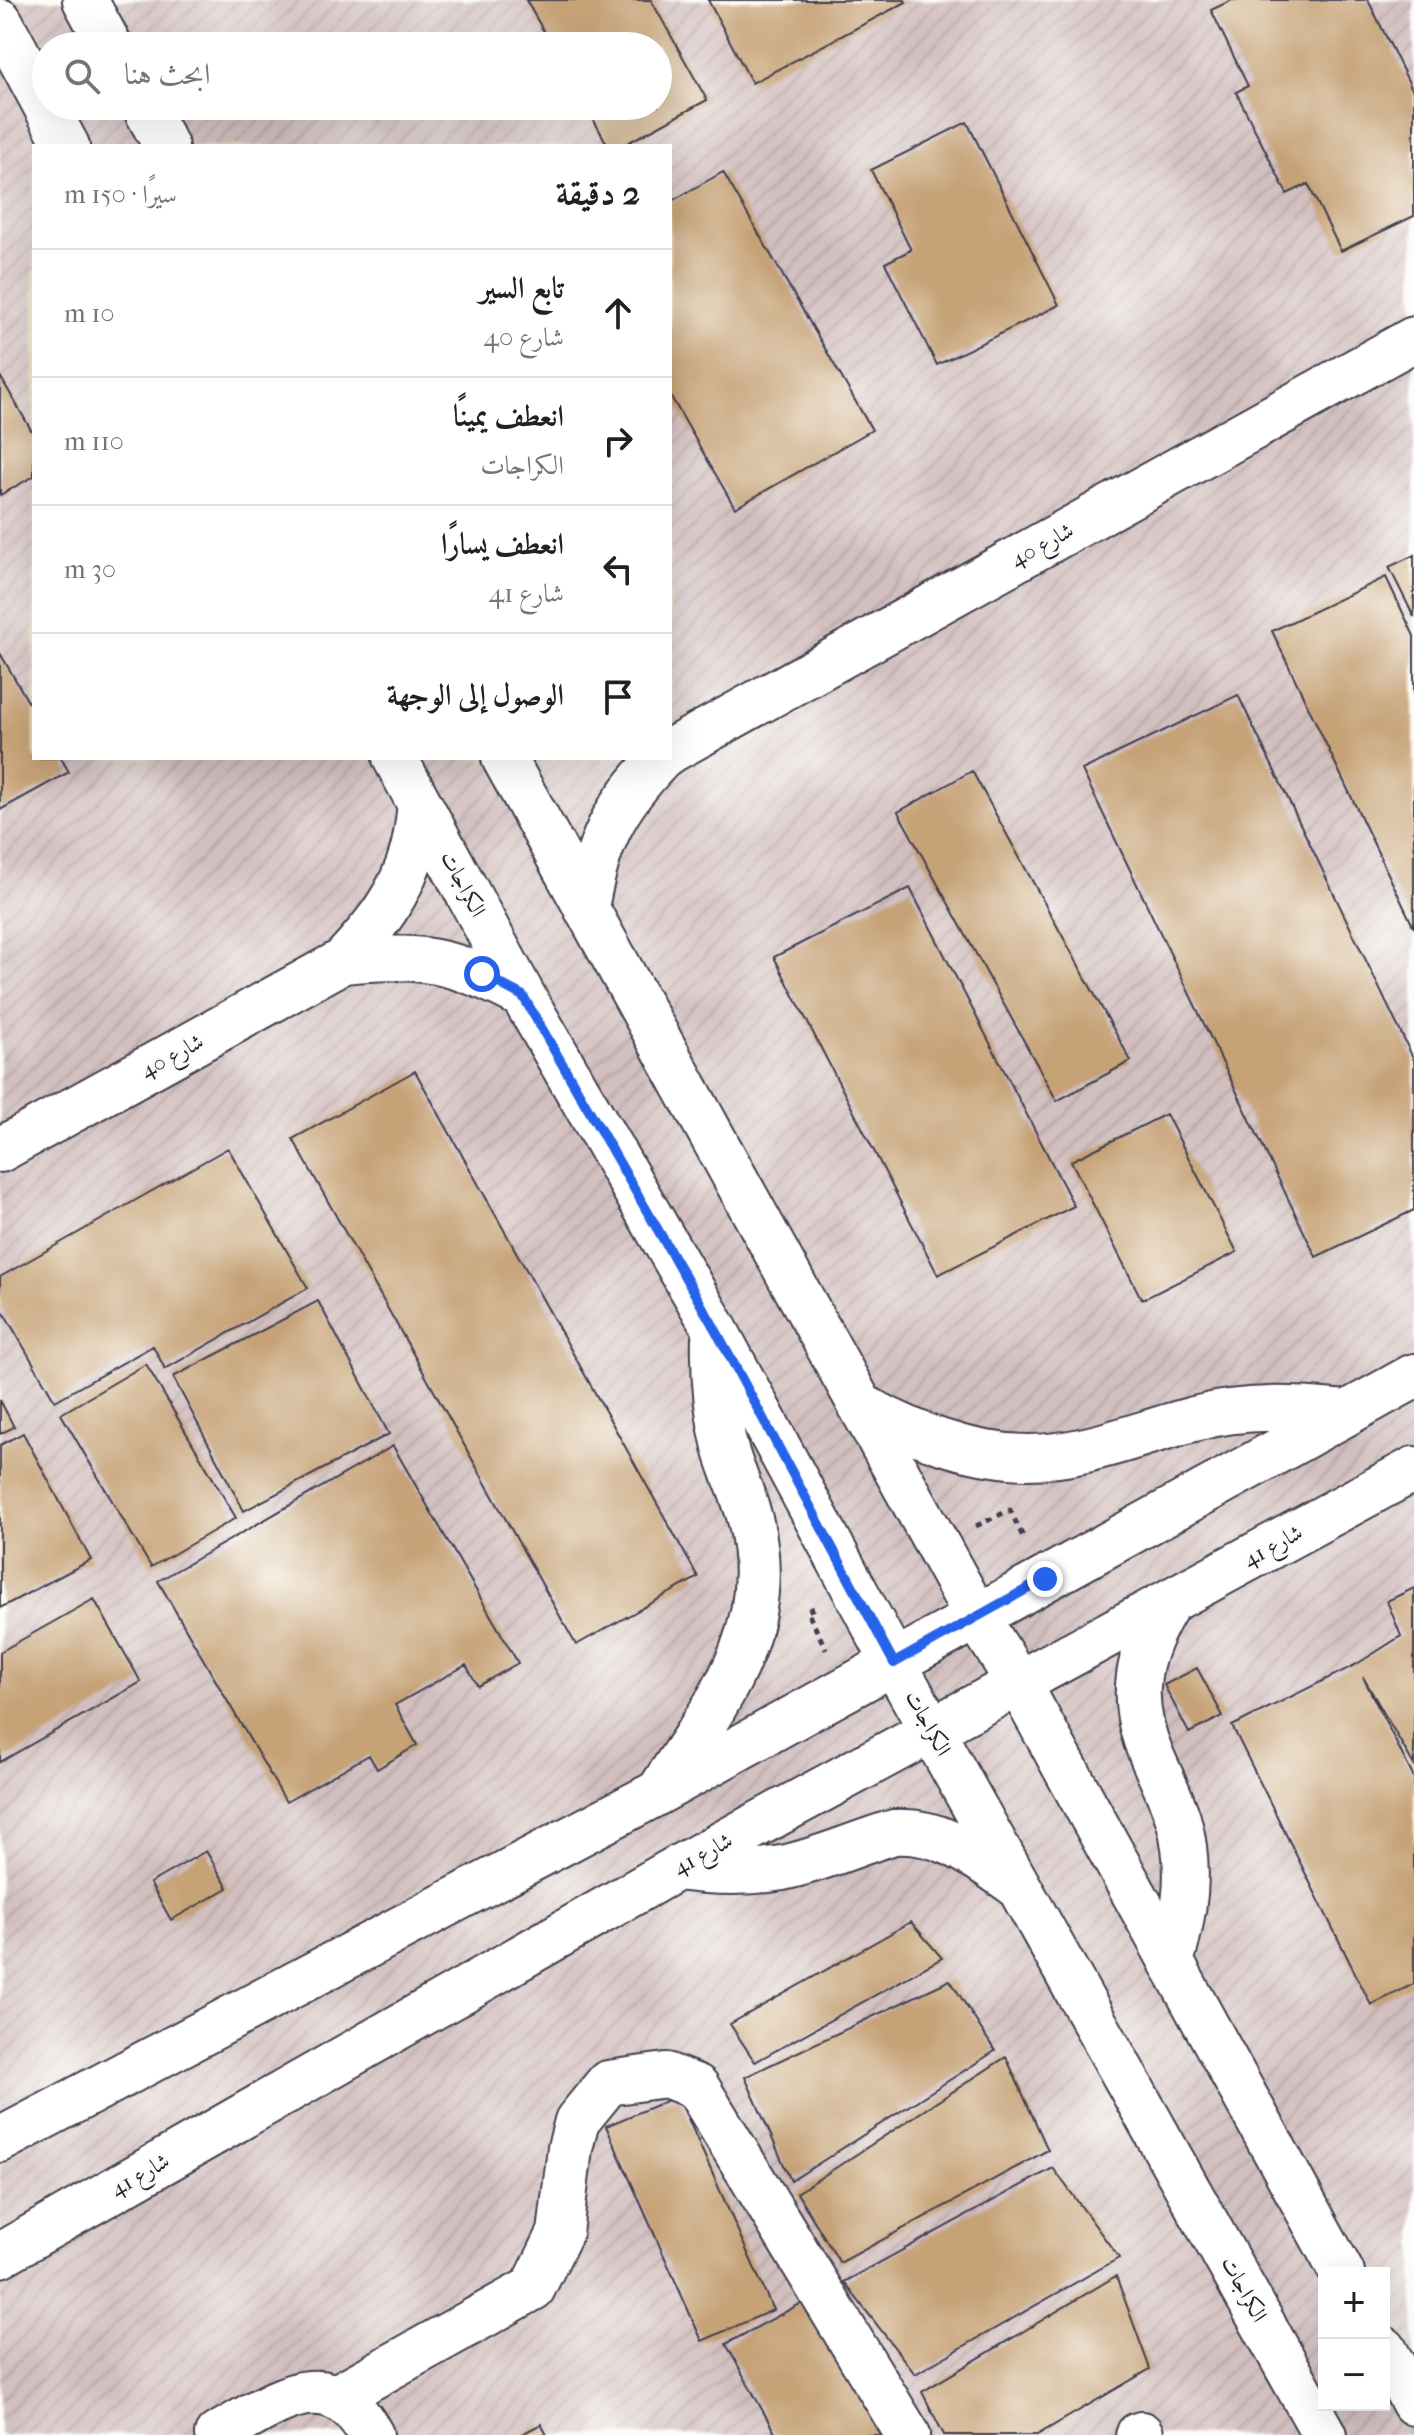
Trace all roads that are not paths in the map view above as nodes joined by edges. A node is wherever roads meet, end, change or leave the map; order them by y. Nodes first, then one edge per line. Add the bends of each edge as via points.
1 (0, 21) edge
2 (14, 69) edge
3 (32, 95) edge
4 (49, 120) edge
5 (152, 120) edge
6 (66, 144) edge
7 (165, 144) edge
8 (1414, 339) edge
9 (672, 750) edge
10 (396, 760) edge
11 (505, 760) edge
12 (659, 760) edge
13 (420, 804) junction
14 (586, 908) junction
15 (343, 961) junction
16 (523, 996) junction
17 (0, 1150) edge
18 (714, 1327) junction
19 (1414, 1376) edge
20 (860, 1405) junction
21 (1346, 1413) junction
22 (1414, 1469) edge
23 (1169, 1602) junction
24 (977, 1617) junction
25 (894, 1663) junction
26 (1018, 1682) junction
27 (933, 1730) junction
28 (659, 1792) junction
29 (677, 1868) junction
30 (1021, 1888) junction
31 (1171, 1962) junction
32 (0, 2140) edge
33 (0, 2255) edge
34 (1339, 2267) edge
35 (1390, 2360) edge
36 (338, 2396) junction
37 (1414, 2403) edge
38 (217, 2435) edge
39 (371, 2435) edge
40 (908, 2435) edge
41 (1325, 2435) edge

1 - 2 street
2 - 3 street
4 - 6 street
5 - 7 street
8 - 9 street, شارع 40
10 - 13 street, الكراجات
11 - 14 street
12 - 14 street via 611,823 594,864
13 - 15 street, شارع 40 via 413,848 398,891
13 - 16 street, الكراجات
14 - 20 street
15 - 16 street, شارع 40 via 390,956 437,961 482,974
15 - 17 street, شارع 40
16 - 18 street, الكراجات
18 - 25 street, الكراجات
18 - 28 street via 717,1409 751,1522 756,1593 739,1663
19 - 21 street
20 - 21 street via 927,1438 964,1449 1029,1457 1114,1444 1197,1418 1247,1410
20 - 24 street
21 - 24 street
22 - 23 street, شارع 41
23 - 26 street, شارع 41
23 - 31 street via 1141,1659 1137,1690 1140,1722 1186,1857 1181,1928
24 - 25 street
24 - 26 street
25 - 27 street, الكراجات
25 - 28 street
26 - 27 street, شارع 41
26 - 31 street
27 - 29 street, شارع 41
27 - 30 street, الكراجات
28 - 32 street
29 - 30 street via 712,1873 783,1867 894,1832 913,1831 951,1842
29 - 33 street, شارع 41
30 - 41 street, الكراجات
31 - 34 street
35 - 37 street
36 - 38 street via 295,2393
36 - 39 street
36 - 40 street via 533,2288 560,2233 577,2121 608,2083 666,2075 697,2087

